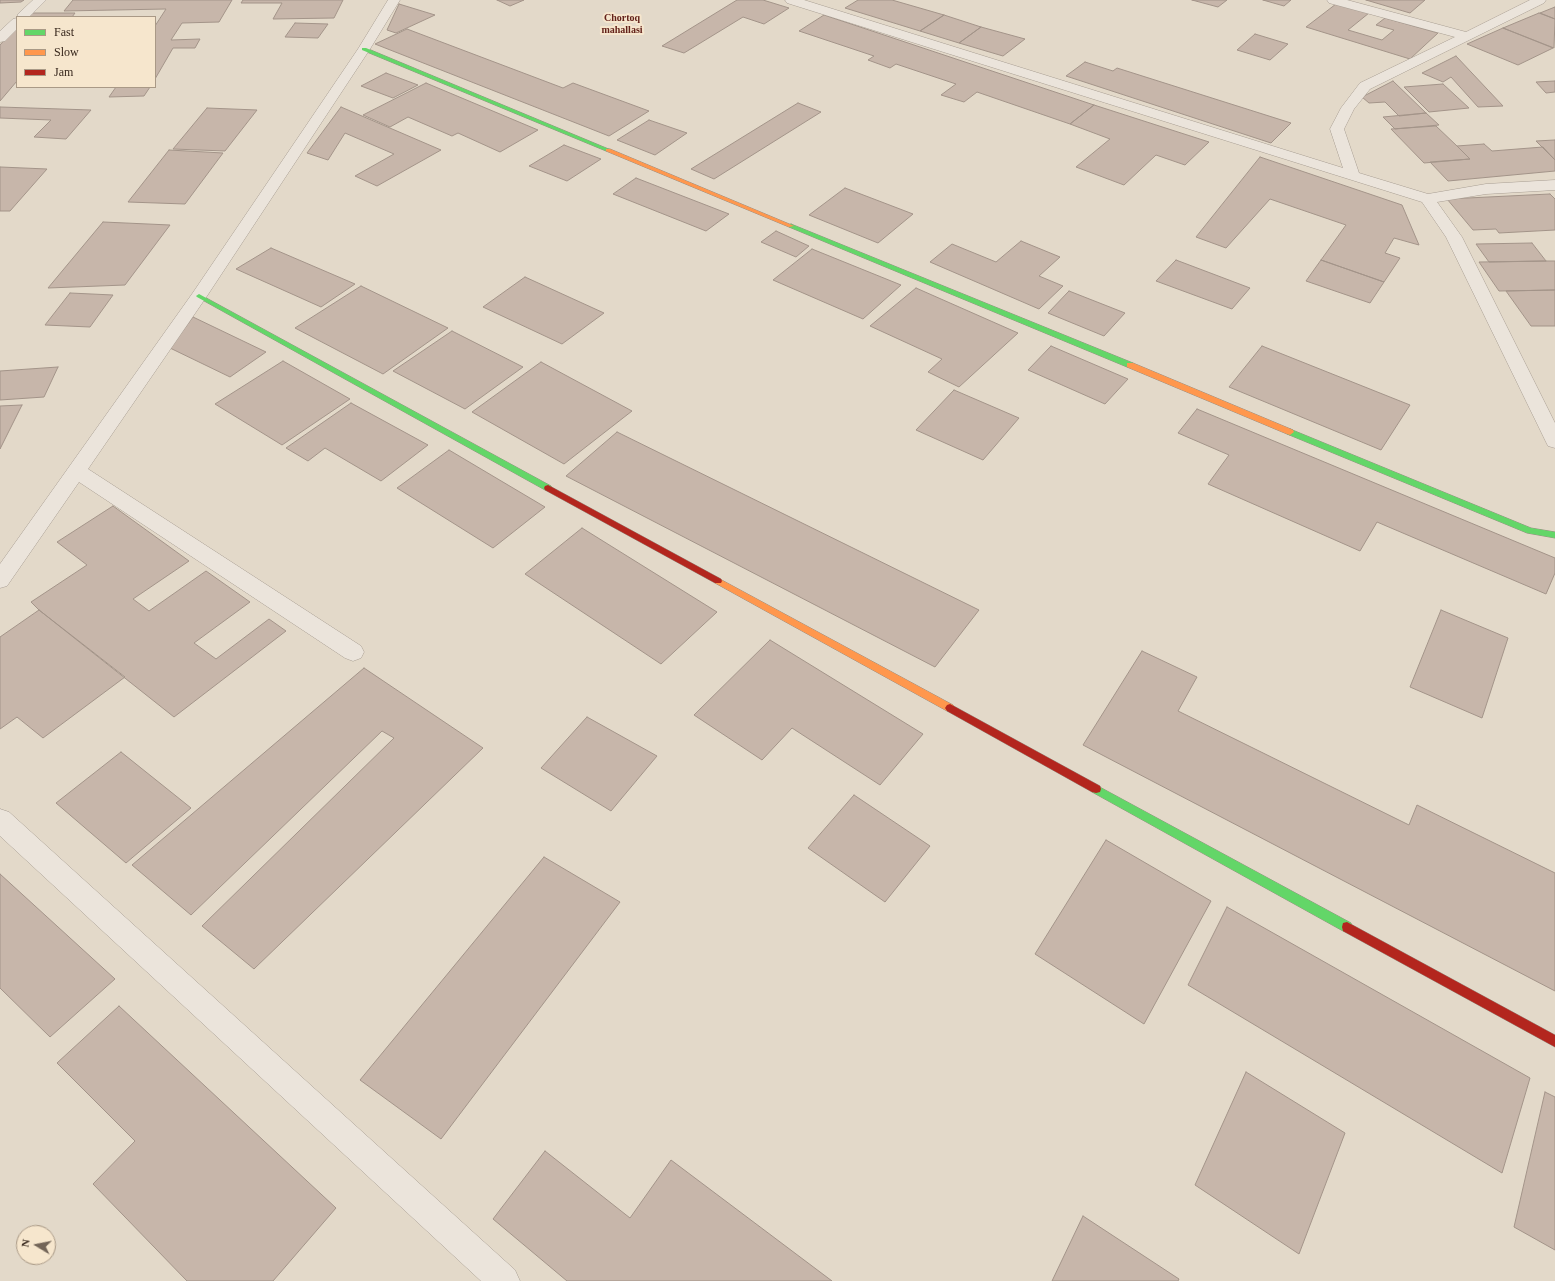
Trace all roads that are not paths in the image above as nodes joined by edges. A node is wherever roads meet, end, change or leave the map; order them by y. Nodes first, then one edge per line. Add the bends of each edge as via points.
1 (40, 0) edge
2 (394, 0) edge
3 (791, 0) edge
4 (1333, 0) edge
5 (1540, 0) edge
6 (23, 16) edge
7 (16, 23) edge
8 (1467, 36) junction
9 (0, 38) edge
10 (364, 49) junction
11 (1353, 177) junction
12 (1555, 185) edge
13 (1427, 199) junction
14 (199, 296) junction
15 (1555, 442) edge
16 (76, 471) junction
17 (1555, 535) edge
18 (0, 580) edge
19 (354, 652) dead end
20 (0, 820) edge
21 (1555, 1041) edge
22 (504, 1281) edge

1 - 6 street
2 - 10 street
3 - 11 street
4 - 8 street
5 - 8 street
7 - 9 street
8 - 11 street via 1365,86 1348,108 1337,129
10 - 14 street
10 - 17 street via 1523,528
11 - 13 street
12 - 13 street via 1486,189
13 - 15 street via 1454,237
14 - 16 street
14 - 21 street
16 - 18 street
16 - 19 street
20 - 22 street

